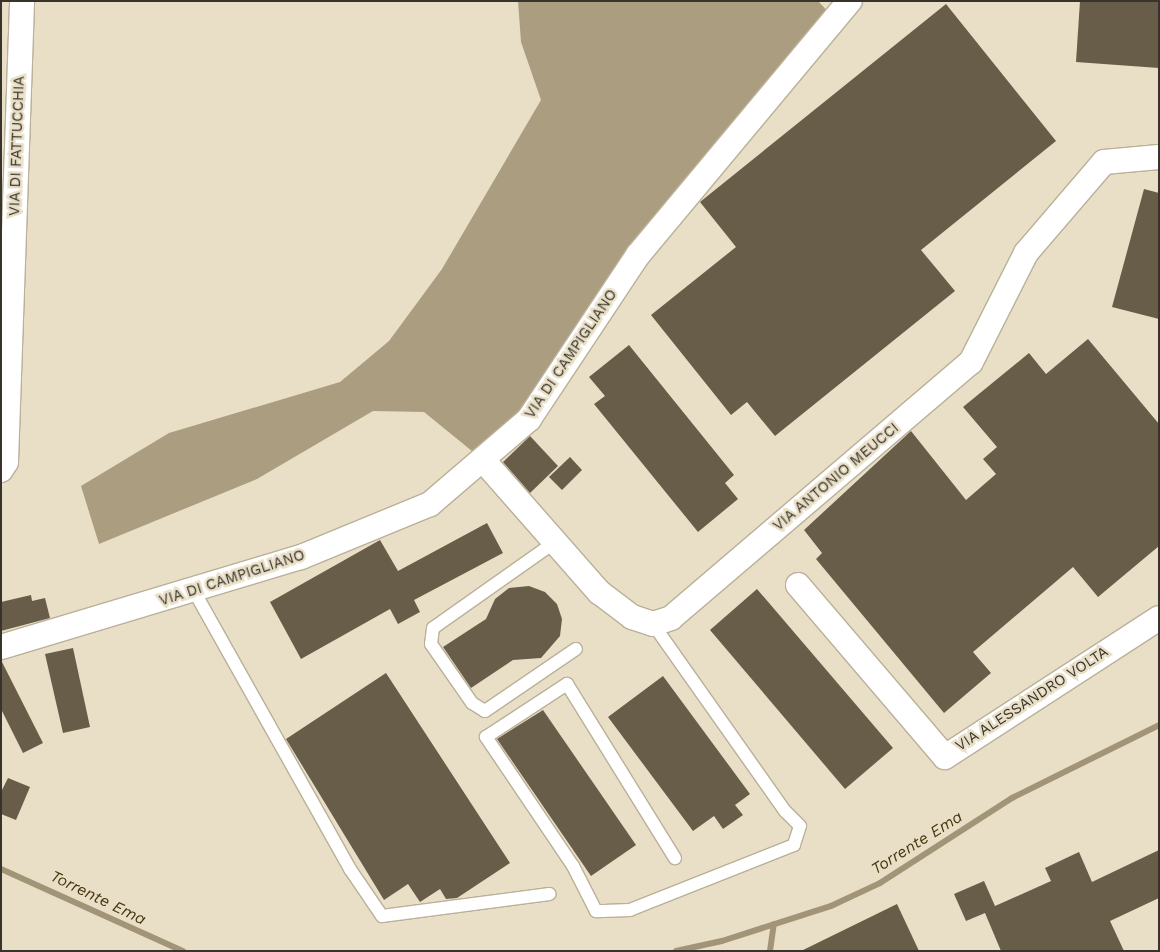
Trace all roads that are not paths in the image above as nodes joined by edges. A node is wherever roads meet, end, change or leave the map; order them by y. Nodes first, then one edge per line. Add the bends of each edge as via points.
1 (22, 1) edge
2 (850, 1) edge
3 (1159, 157) edge
4 (483, 460) junction
5 (1, 470) edge
6 (555, 542) junction
7 (798, 585) dead end
8 (194, 590) junction
9 (1159, 618) edge
10 (653, 624) junction
11 (1, 647) edge
12 (576, 649) dead end
13 (676, 858) dead end
14 (550, 894) dead end

1 - 5 street, VIA DI FATTUCCHIA via 6,462
2 - 4 street, VIA DI CAMPIGLIANO via 638,255 529,419
3 - 10 street, VIA ANTONIO MEUCCI via 1104,162 1026,253 971,362 671,618
4 - 6 street
4 - 8 street, VIA DI CAMPIGLIANO via 430,504 301,557
6 - 10 street via 600,592 632,617
6 - 12 lane via 433,628 431,644 472,703 485,711
7 - 9 street, VIA ALESSANDRO VOLTA via 945,757
8 - 11 street, VIA DI CAMPIGLIANO
8 - 14 lane via 350,869 382,916
10 - 13 lane via 785,811 800,826 794,844 630,910 596,911 573,866 486,737 567,684

